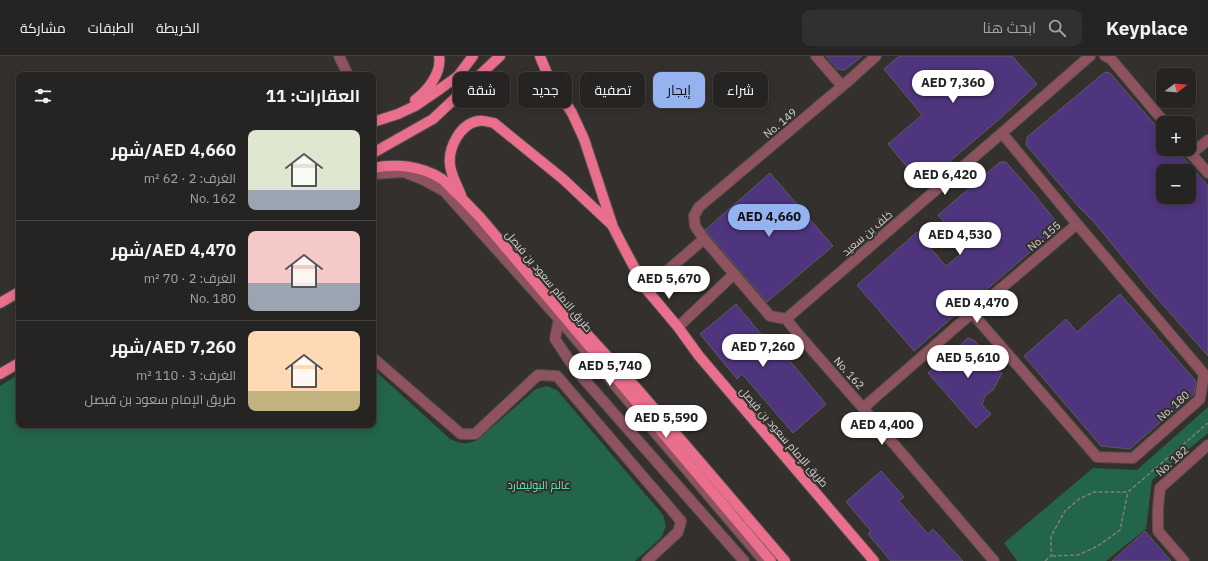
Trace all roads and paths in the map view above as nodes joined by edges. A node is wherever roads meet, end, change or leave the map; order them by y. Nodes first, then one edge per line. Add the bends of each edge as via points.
1 (338, 56) edge
2 (439, 56) edge
3 (473, 56) edge
4 (500, 56) edge
5 (540, 56) edge
6 (816, 56) edge
7 (876, 56) edge
8 (1090, 56) edge
9 (1104, 56) edge
10 (346, 72) edge
11 (842, 86) junction
12 (398, 114) junction
13 (1159, 116) edge
14 (376, 121) edge
15 (1002, 133) junction
16 (1208, 140) edge
17 (1196, 147) edge
18 (376, 151) edge
19 (1193, 156) edge
20 (376, 167) edge
21 (1208, 173) edge
22 (376, 174) edge
23 (464, 200) junction
24 (1077, 224) junction
25 (613, 227) junction
26 (704, 239) junction
27 (734, 274) junction
28 (646, 289) junction
29 (16, 294) edge
30 (0, 303) edge
31 (556, 307) junction
32 (972, 313) junction
33 (559, 319) junction
34 (786, 319) junction
35 (678, 327) junction
36 (376, 361) edge
37 (16, 365) edge
38 (0, 374) edge
39 (863, 408) junction
40 (1208, 423) edge
41 (1208, 444) edge
42 (1128, 492) junction
43 (1051, 556) junction
44 (647, 561) edge
45 (744, 561) edge
46 (764, 561) edge
47 (771, 561) edge
48 (785, 561) edge
49 (874, 561) edge
50 (994, 561) edge
51 (1045, 561) edge
52 (1184, 561) edge

1 - 10 street
2 - 12 main road via 438,71 433,80 420,96
3 - 12 main road via 458,76 415,106
4 - 18 main road via 433,119
5 - 25 main road via 584,139
6 - 11 street
7 - 11 street, No. 149
8 - 15 street, خلف بن سعيد
9 - 13 street via 1111,59
11 - 26 street, No. 149 via 699,207 694,216 696,226
12 - 14 main road
15 - 24 street, No. 180
15 - 34 street, خلف بن سعيد
16 - 17 street
19 - 21 street
20 - 23 main road via 402,166 430,173
22 - 33 street via 404,172 444,191
23 - 25 main road via 450,164 452,150 466,126 480,121 494,123 563,179
23 - 31 main road, طريق الامام سعود بن فيصل
24 - 32 street, No. 155
24 - 32 street, No. 180 via 1204,374 1200,399 1133,458 1097,457
25 - 28 main road, طريق الإمام سعود بن فيصل
26 - 27 street
26 - 28 street
27 - 34 street via 770,316
27 - 35 street
28 - 35 main road, طريق الإمام سعود بن فيصل
29 - 30 main road
31 - 47 main road, طريق الامام سعود بن فيصل
31 - 48 main road via 578,325 614,363
32 - 39 street, No. 155
33 - 45 street via 555,340 575,369
33 - 46 street
34 - 39 street, No. 162
35 - 49 main road, طريق الإمام سعود بن فيصل via 699,356
36 - 44 street via 461,434 475,434 538,375 557,376 681,521 678,532
37 - 38 main road
39 - 50 street, No. 162
40 - 42 path
41 - 52 street, No. 182 via 1160,488 1158,531
42 - 43 path via 1120,530 1098,546 1078,555
42 - 43 path via 1094,492 1079,499 1065,511 1051,536
43 - 51 path

